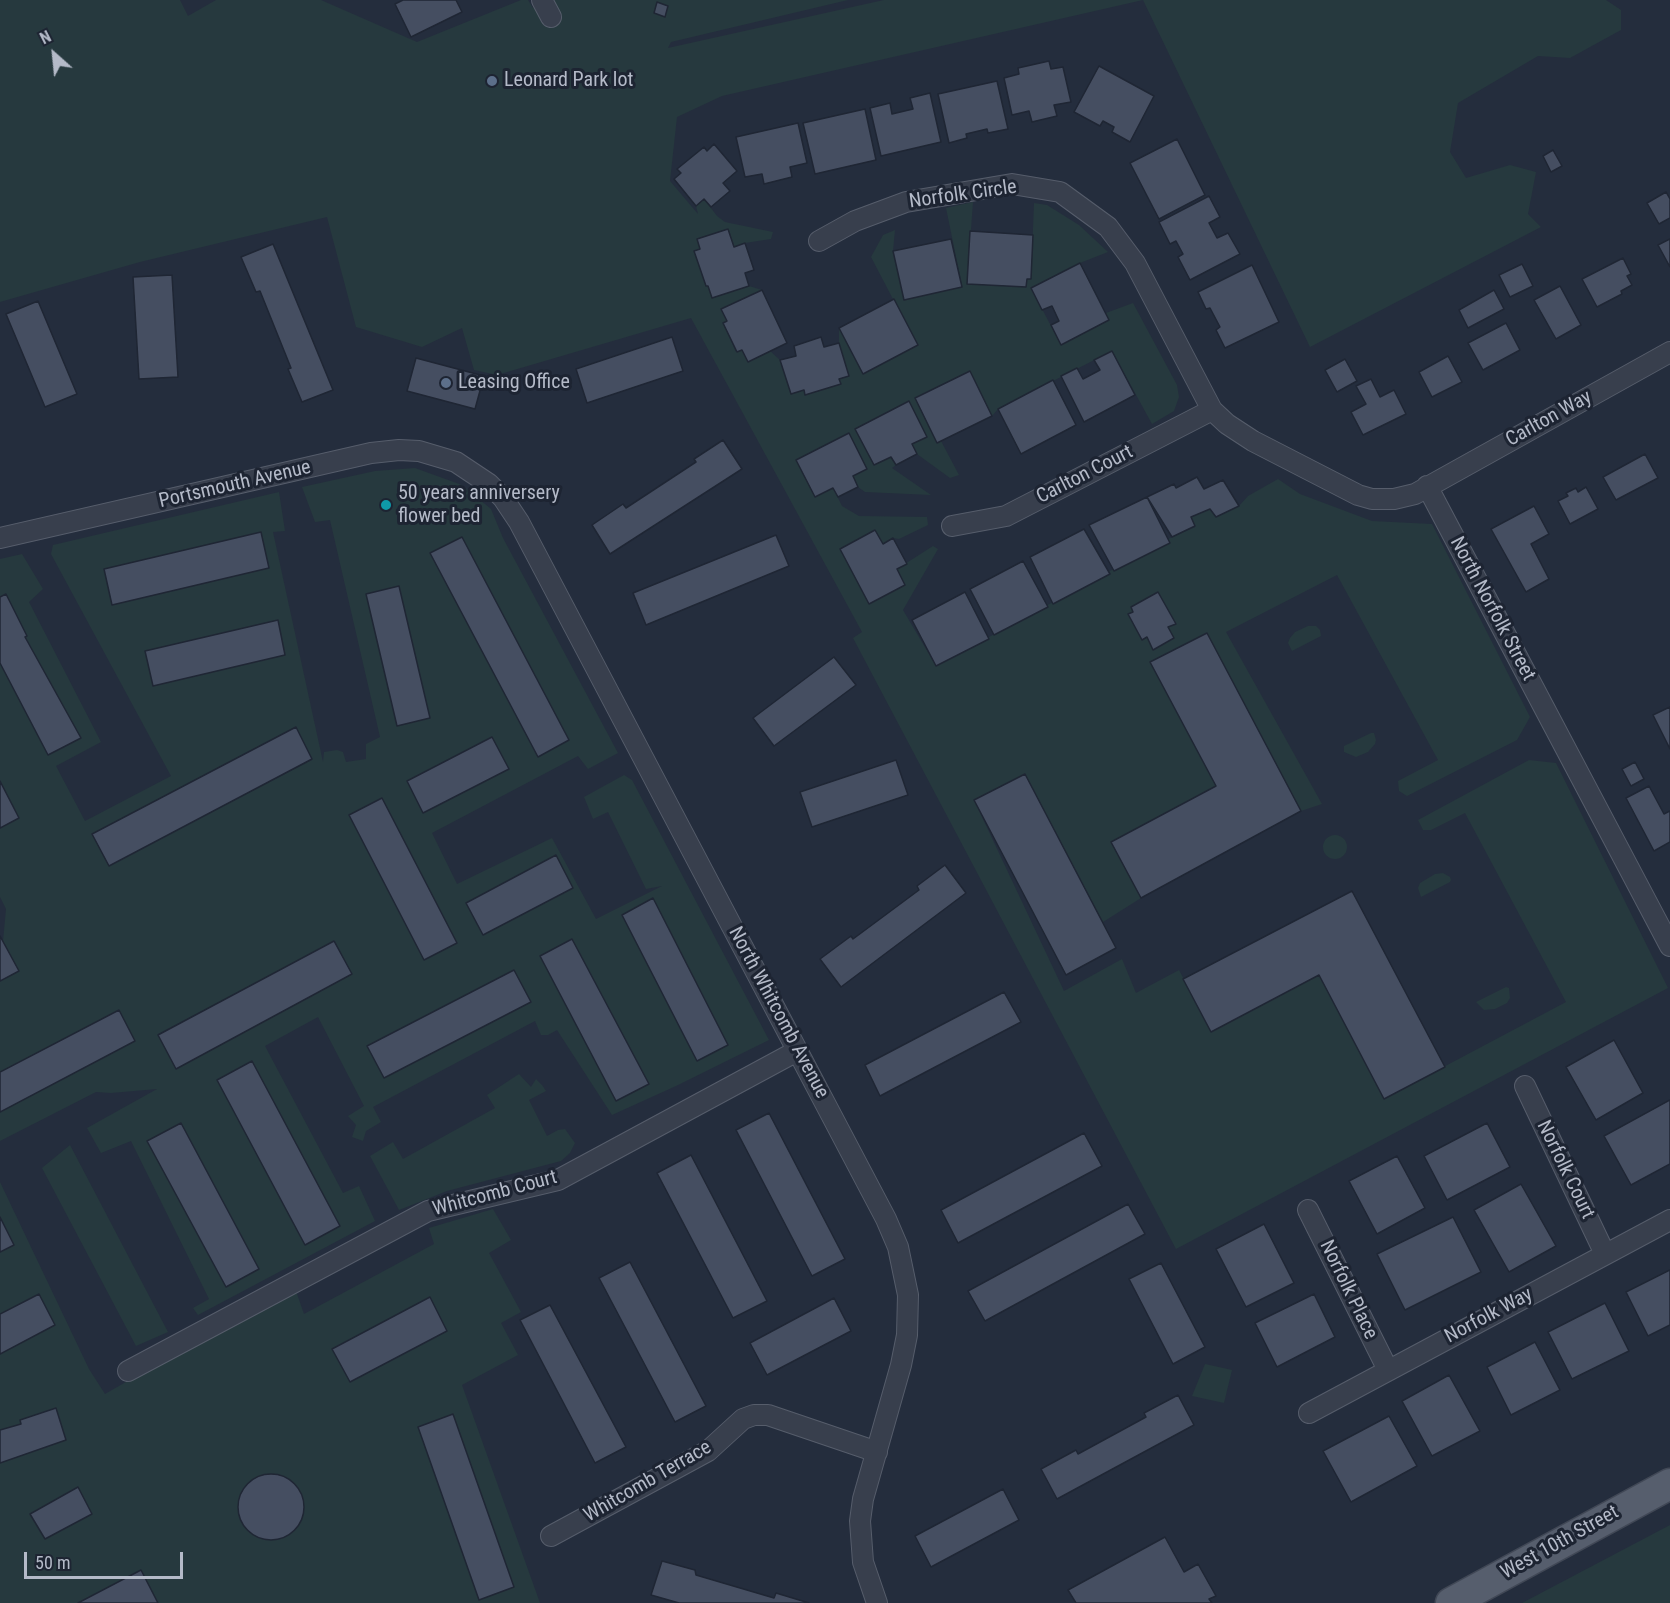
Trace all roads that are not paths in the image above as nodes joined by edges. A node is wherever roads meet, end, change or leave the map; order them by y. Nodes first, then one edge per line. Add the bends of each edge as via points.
1 (819, 241) dead end
2 (1670, 352) edge
3 (1212, 410) junction
4 (468, 469) joint
5 (1427, 486) junction
6 (952, 526) dead end
7 (0, 538) edge
8 (1665, 923) edge
9 (1670, 946) edge
10 (797, 1051) junction
11 (1525, 1086) dead end
12 (1308, 1210) dead end
13 (1670, 1220) edge
14 (1605, 1254) junction
15 (1388, 1370) junction
16 (128, 1371) dead end
17 (1309, 1413) dead end
18 (877, 1452) junction
19 (1670, 1484) edge
20 (551, 1536) dead end
21 (877, 1603) edge
22 (1451, 1603) edge

1 - 3 street, Norfolk Circle via 855,221 906,202 1012,184 1060,192 1108,227 1135,263
2 - 5 street, Carlton Way
3 - 5 street via 1253,441 1358,495 1394,499 1415,494
3 - 6 street, Carlton Court via 1005,516
4 - 7 street, Portsmouth Avenue via 447,458 419,451 371,453
4 - 10 street, North Whitcomb Avenue via 496,491 519,522
5 - 8 street, North Norfolk Street
8 - 9 street, North Norfolk Street
10 - 16 street, Whitcomb Court via 558,1180 428,1211
10 - 18 street, North Whitcomb Avenue via 886,1219 904,1266 909,1306 907,1335
11 - 14 street, Norfolk Court
12 - 15 street, Norfolk Place
13 - 14 street, Norfolk Way
14 - 15 street, Norfolk Way
15 - 17 street, Norfolk Way
18 - 20 street, Whitcomb Terrace via 768,1415 754,1415 742,1419 708,1451
18 - 21 street, North Whitcomb Avenue via 863,1499 860,1532 863,1562
19 - 22 main road, West 10th Street

